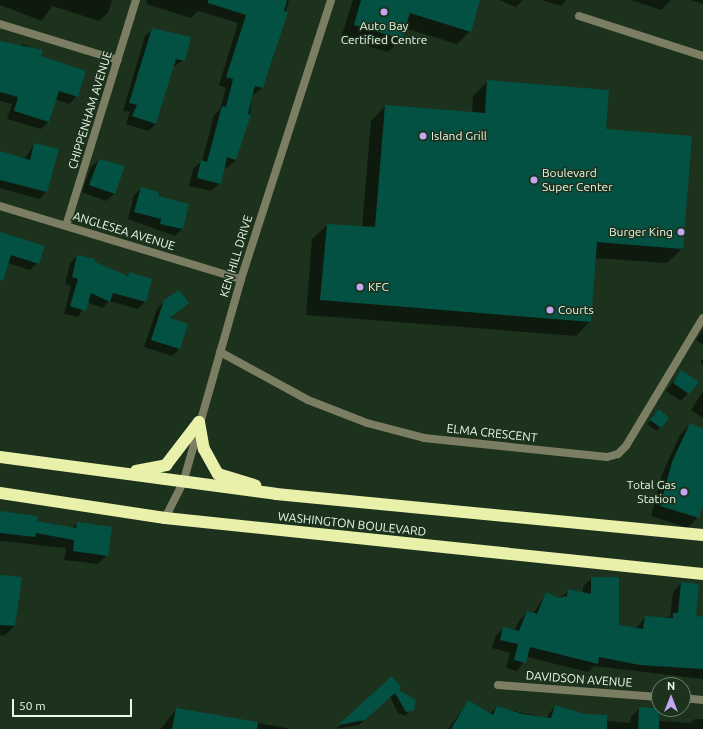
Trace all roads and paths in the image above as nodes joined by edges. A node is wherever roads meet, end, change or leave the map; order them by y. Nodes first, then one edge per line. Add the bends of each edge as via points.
1 (136, 0) edge
2 (331, 0) edge
3 (579, 16) dead end
4 (0, 24) edge
5 (703, 56) edge
6 (118, 60) junction
7 (0, 206) edge
8 (66, 226) junction
9 (241, 279) junction
10 (703, 318) edge
11 (220, 352) junction
12 (199, 422) junction
13 (0, 457) edge
14 (86, 469) junction
15 (183, 483) junction
16 (0, 493) edge
17 (276, 494) junction
18 (164, 518) junction
19 (703, 535) edge
20 (703, 574) edge
21 (498, 685) dead end
22 (651, 696) edge
23 (691, 699) edge
24 (703, 700) edge

1 - 6 street, CHIPPENHAM AVENUE
2 - 9 street, KEN HILL DRIVE
3 - 5 street
4 - 6 street
6 - 8 street, CHIPPENHAM AVENUE
7 - 8 street, ANGLESEA AVENUE
8 - 9 street, ANGLESEA AVENUE
9 - 11 street, KEN HILL DRIVE
10 - 11 street, ELMA CRESCENT via 626,446 618,454 607,456 424,438 367,423 308,400
11 - 12 street, KEN HILL DRIVE
12 - 14 highway via 166,465 140,471
12 - 15 street, KEN HILL DRIVE
12 - 17 highway via 204,449 218,474
13 - 14 highway, WASHINGTON BOULEVARD
14 - 15 highway, WASHINGTON BOULEVARD
15 - 17 highway, WASHINGTON BOULEVARD
15 - 18 street, KEN HILL DRIVE
16 - 18 highway, WASHINGTON BOULEVARD
17 - 19 highway, WASHINGTON BOULEVARD
18 - 20 highway, WASHINGTON BOULEVARD
21 - 22 street, DAVIDSON AVENUE
23 - 24 street

